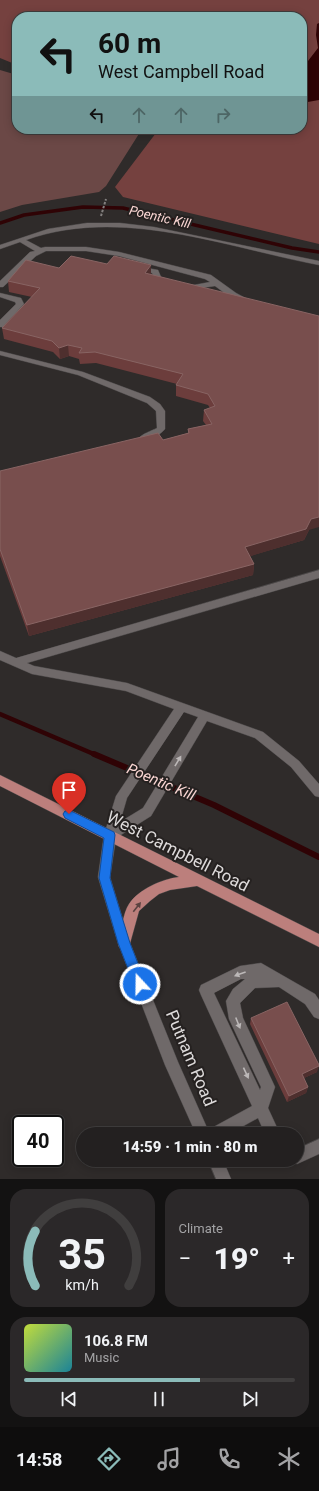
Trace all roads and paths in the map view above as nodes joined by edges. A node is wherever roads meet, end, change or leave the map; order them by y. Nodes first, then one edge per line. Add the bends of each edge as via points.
1 (106, 199) dead end
2 (100, 219) dead end
3 (20, 239) junction
4 (0, 247) edge
5 (40, 251) junction
6 (130, 257) junction
7 (319, 263) edge
8 (218, 283) junction
9 (0, 285) edge
10 (0, 295) edge
11 (252, 302) edge
12 (0, 325) edge
13 (0, 353) edge
14 (136, 440) edge
15 (319, 574) edge
16 (0, 655) edge
17 (16, 662) junction
18 (182, 706) junction
19 (205, 715) junction
20 (0, 780) edge
21 (319, 792) edge
22 (110, 835) junction
23 (198, 880) junction
24 (319, 941) edge
25 (124, 943) junction
26 (282, 982) junction
27 (319, 1012) edge
28 (261, 1109) junction
29 (200, 1127) edge
30 (227, 1127) edge
31 (270, 1127) edge
32 (319, 1146) edge
33 (304, 1154) edge
34 (218, 1167) edge
35 (224, 1179) edge

1 - 2 path
3 - 4 street
3 - 5 street
3 - 7 street via 55,229 99,224 145,226
5 - 6 street via 86,249
5 - 9 street via 33,254
6 - 8 street via 199,275
6 - 8 street via 126,262 128,265 155,272 158,278 194,288
8 - 11 street via 233,295
10 - 12 street via 18,300 20,304
13 - 14 street via 70,369 149,400 162,413 161,429 152,436
15 - 17 street
16 - 17 street
17 - 18 street via 32,670 127,687
18 - 19 street
18 - 22 street, Putnam Road via 122,796
19 - 21 street via 259,735 295,764
22 -> 19 street via 147,812
20 - 22 main road, West Campbell Road
22 - 23 main road, West Campbell Road
22 - 25 street, Putnam Road via 104,878
23 - 24 main road, West Campbell Road
25 -> 23 main road via 134,908 146,897 170,884
25 - 29 street, Putnam Road via 172,1065
26 - 27 street via 310,999
26 -> 28 street via 261,979 249,983 233,1000 236,1019 268,1087
26 -> 28 street via 261,969 240,973 206,990
28 - 30 street
28 - 31 street
32 - 33 street
34 - 35 street

